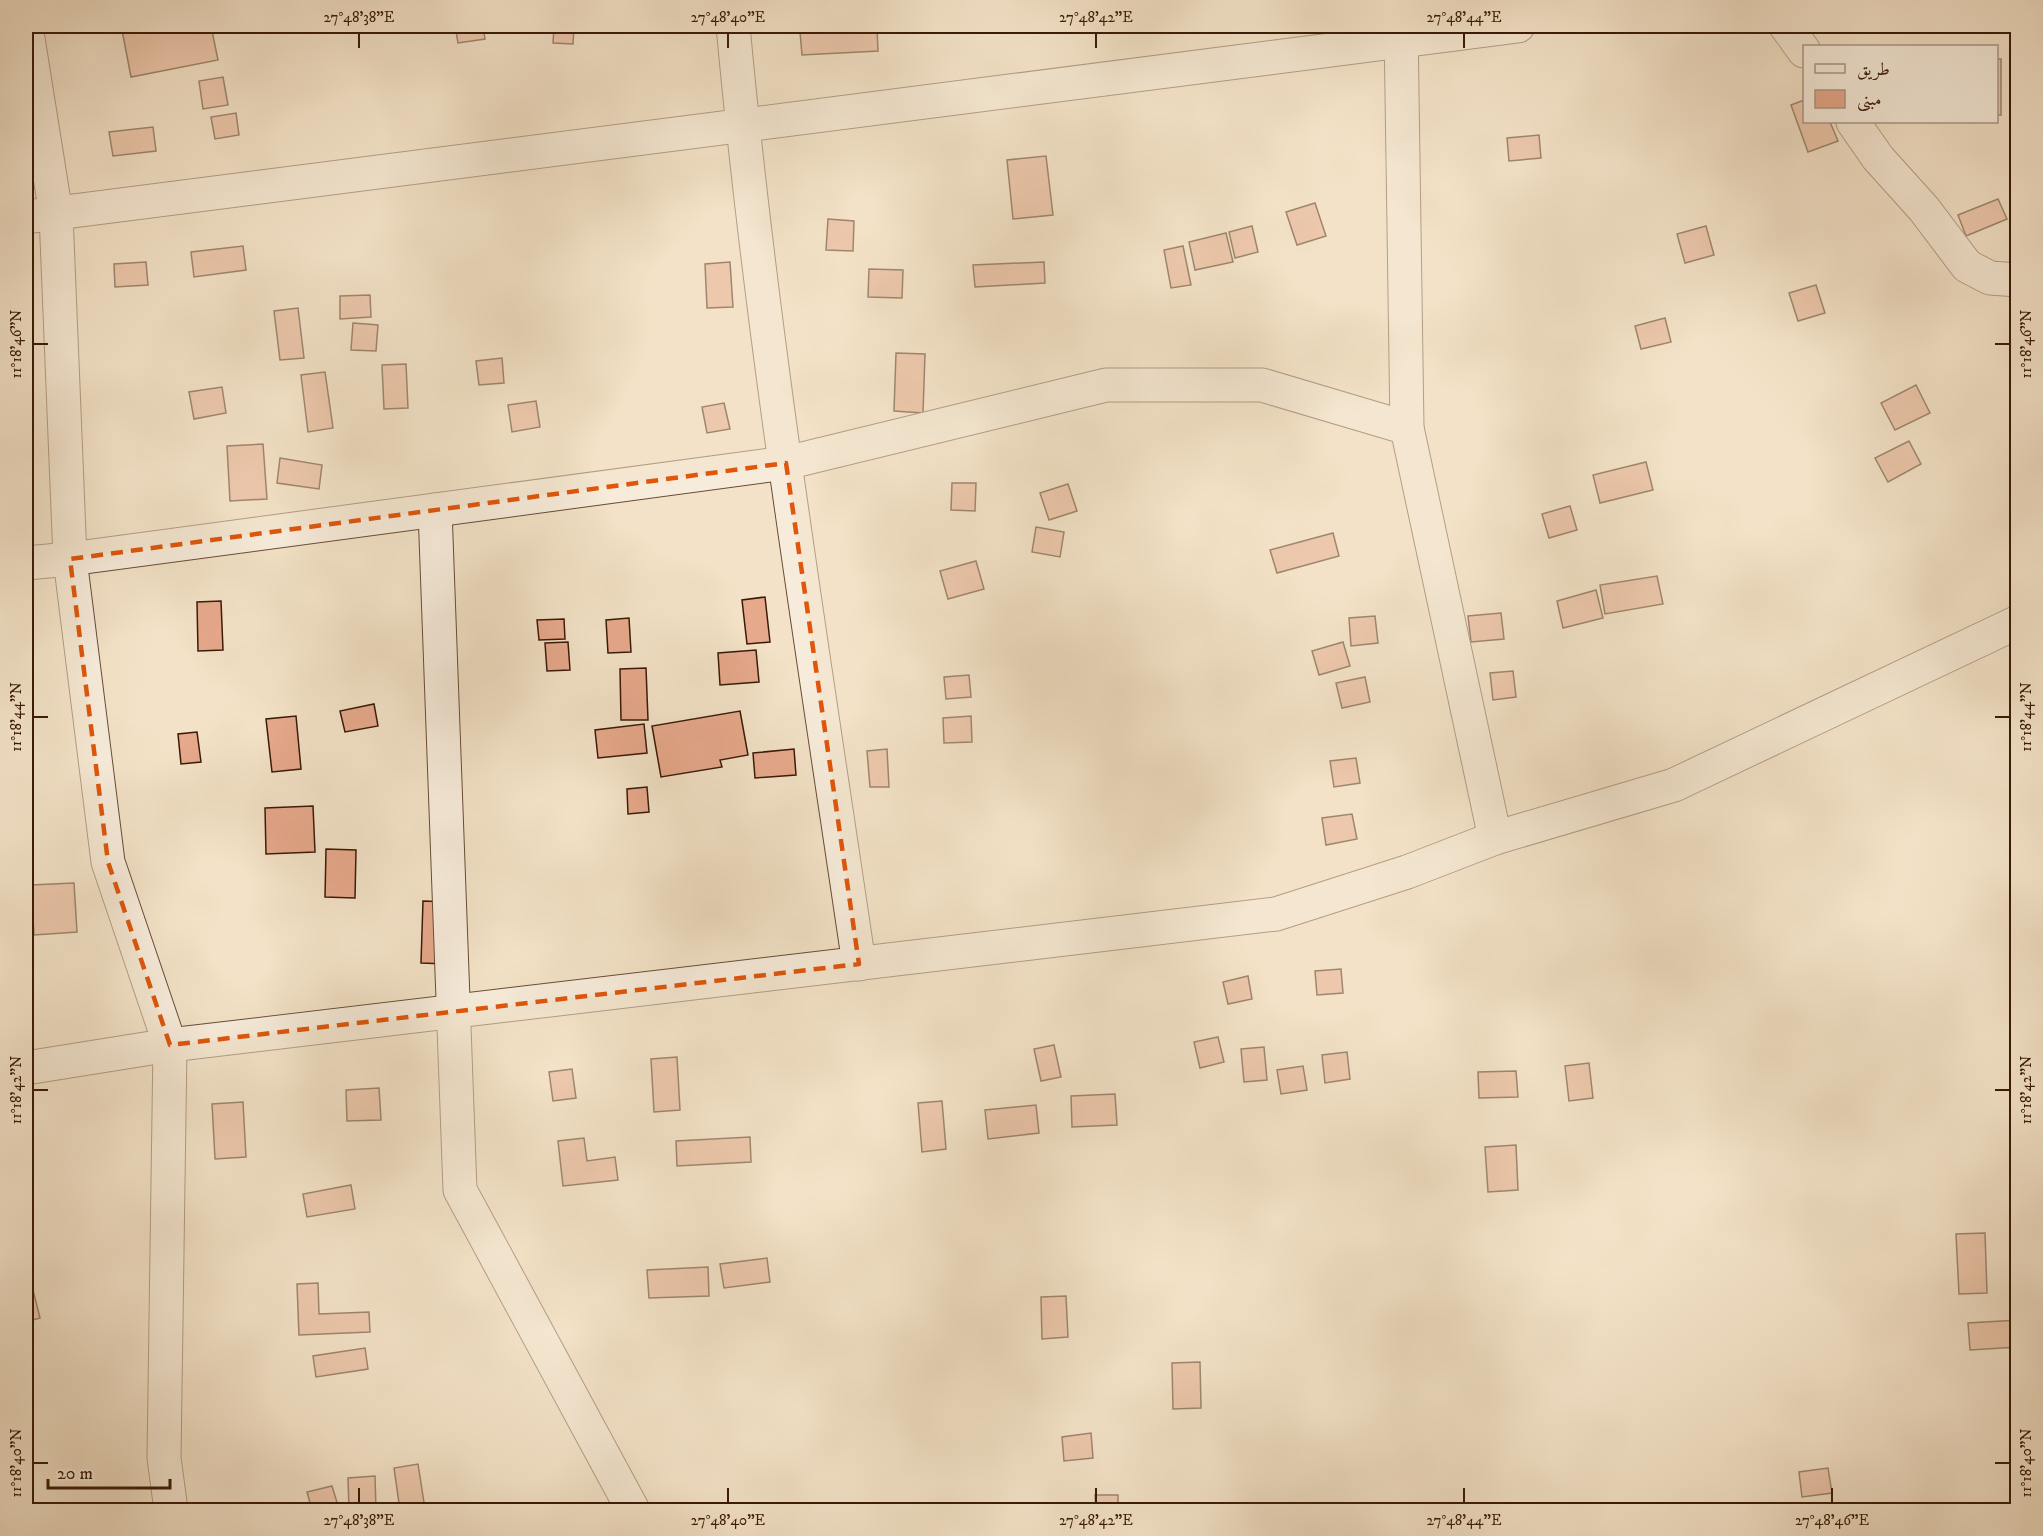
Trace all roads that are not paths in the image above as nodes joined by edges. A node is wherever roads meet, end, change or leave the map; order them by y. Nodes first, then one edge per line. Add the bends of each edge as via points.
1 (26, 26) edge
2 (733, 26) edge
3 (1518, 26) edge
4 (1786, 26) edge
5 (1401, 33) edge
6 (1803, 50) edge
7 (1854, 123) edge
8 (742, 125) junction
9 (41, 216) edge
10 (2018, 280) edge
11 (1407, 428) junction
12 (786, 463) junction
13 (435, 510) junction
14 (70, 559) junction
15 (26, 564) edge
16 (2018, 622) edge
17 (1495, 838) junction
18 (859, 964) junction
19 (453, 1011) junction
20 (170, 1045) junction
21 (26, 1068) edge
22 (171, 1510) edge
23 (633, 1510) edge

1 - 9 street
2 - 8 street
3 - 5 street
4 - 6 street
5 - 8 street
5 - 11 street
7 - 10 street via 1967,266 1990,278
8 - 9 street
8 - 12 street
9 - 14 street
11 - 12 street via 1262,385 1106,385
11 - 17 street
12 - 13 street
12 - 18 street
13 - 14 street
13 - 19 street
14 - 15 street
14 - 20 street via 108,862
16 - 17 street via 1674,785
17 - 18 street via 1407,872 1276,914
18 - 19 street
19 - 20 street
19 - 23 street via 460,1190
20 - 21 street
20 - 22 street via 164,1458

